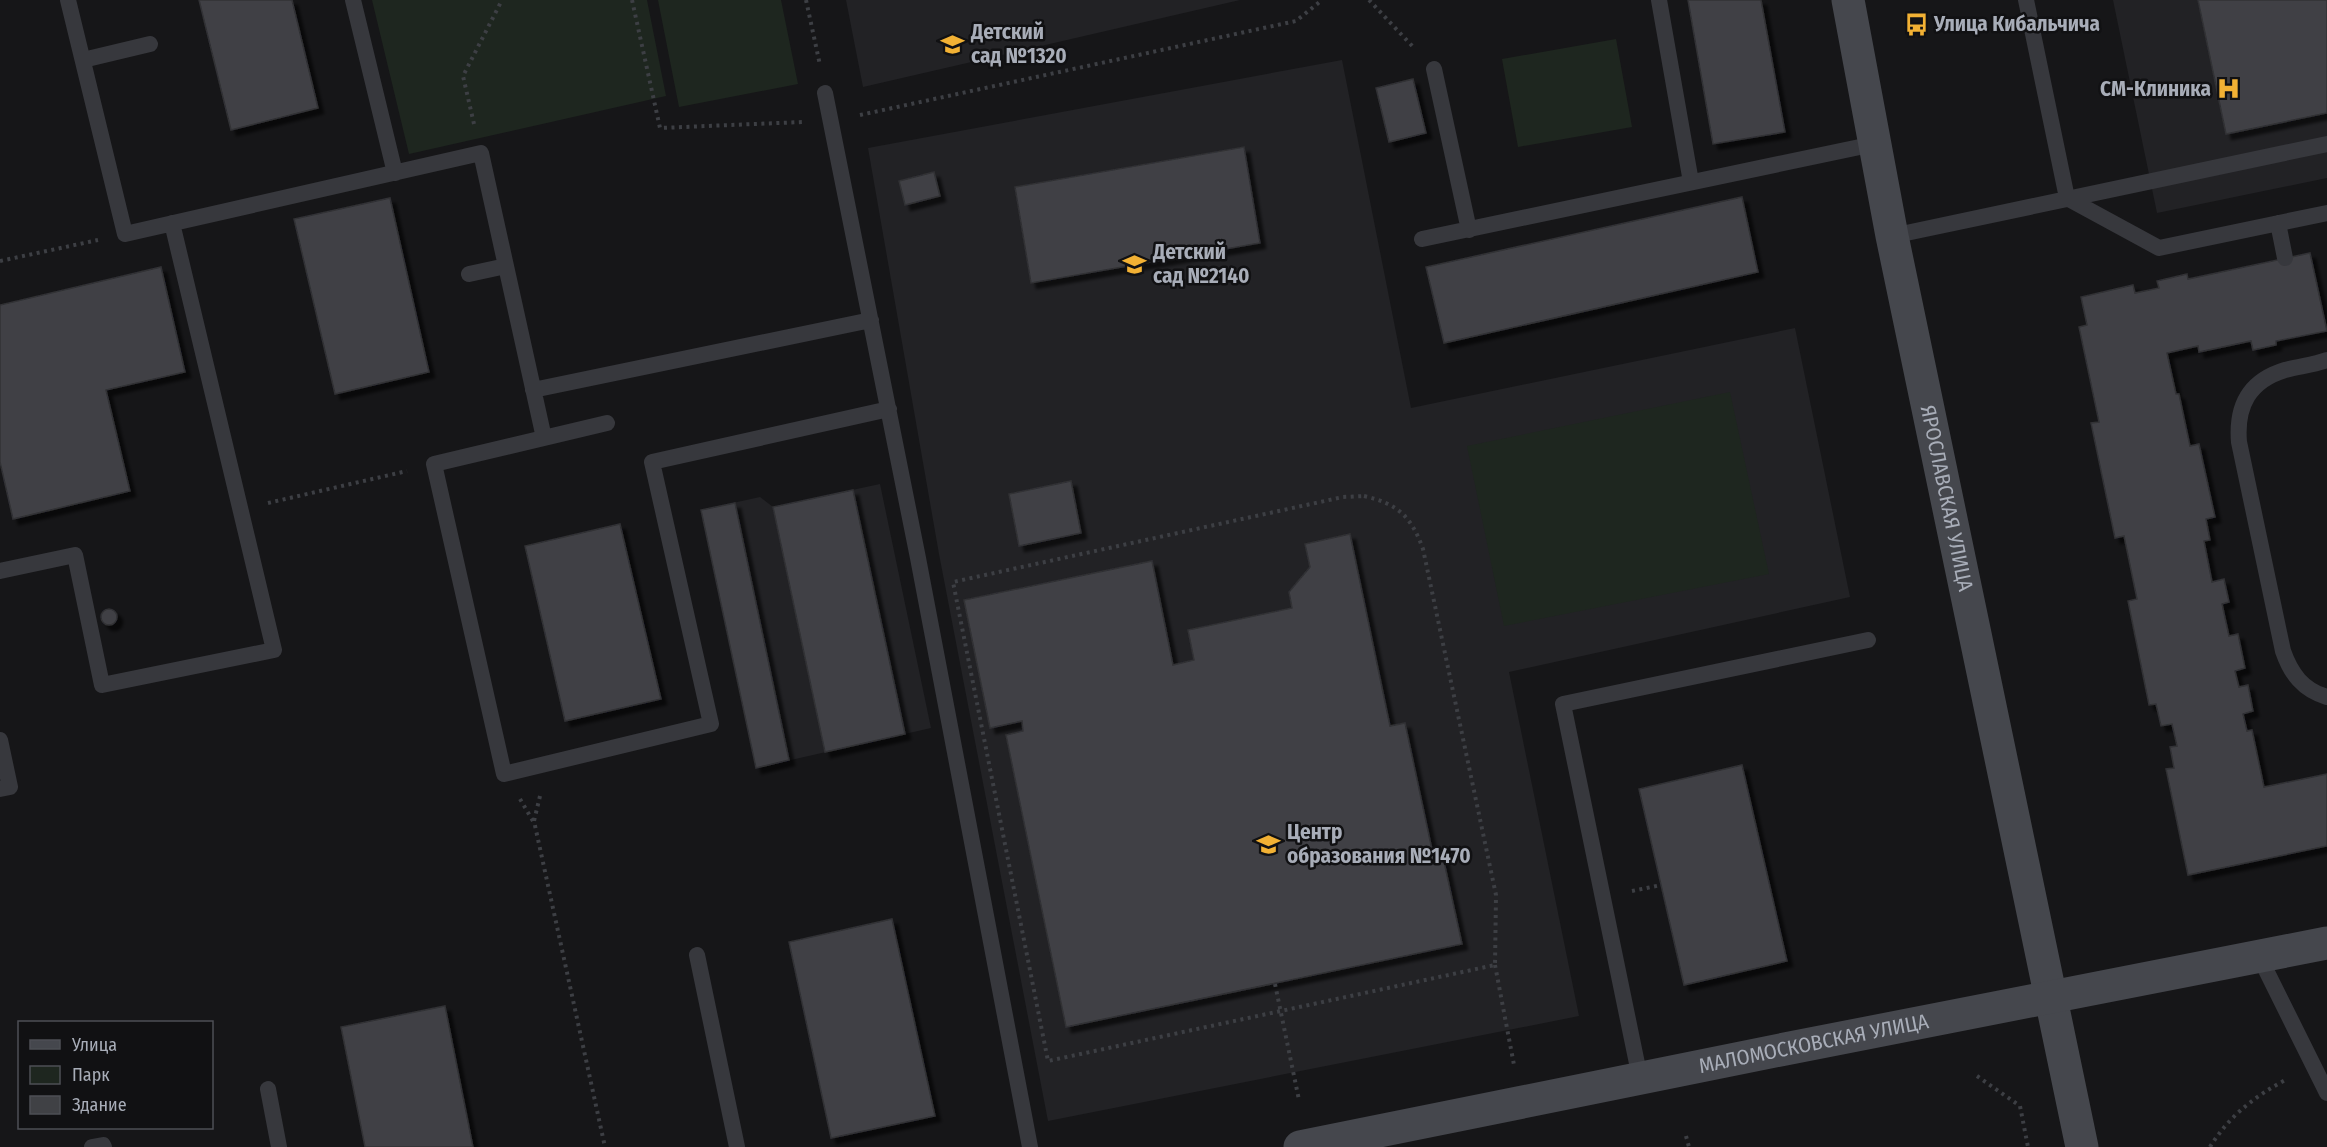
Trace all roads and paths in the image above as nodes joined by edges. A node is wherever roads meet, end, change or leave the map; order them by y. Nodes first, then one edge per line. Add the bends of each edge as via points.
1 (68, 0) edge
2 (353, 0) edge
3 (502, 0) edge
4 (632, 0) edge
5 (807, 0) edge
6 (1322, 0) edge
7 (1369, 0) edge
8 (1659, 0) edge
9 (1848, 0) edge
10 (2026, 0) edge
11 (150, 44) dead end
12 (83, 60) junction
13 (1434, 69) joint
14 (825, 93) joint
15 (831, 121) junction
16 (1874, 144) junction
17 (2327, 144) edge
18 (481, 153) junction
19 (395, 173) junction
20 (1692, 182) junction
21 (2067, 198) junction
22 (2327, 213) edge
23 (172, 223) junction
24 (2278, 224) junction
25 (1469, 230) junction
26 (125, 234) junction
27 (1892, 236) junction
28 (1422, 239) dead end
29 (2285, 258) dead end
30 (0, 261) edge
31 (506, 266) junction
32 (469, 274) dead end
33 (871, 320) junction
34 (2327, 360) edge
35 (533, 390) junction
36 (889, 409) junction
37 (608, 423) dead end
38 (544, 438) junction
39 (434, 465) junction
40 (241, 509) junction
41 (0, 571) edge
42 (1868, 640) dead end
43 (2327, 697) edge
44 (0, 740) edge
45 (549, 763) junction
46 (0, 789) edge
47 (2327, 943) edge
48 (697, 955) dead end
49 (2259, 956) junction
50 (1495, 965) junction
51 (1275, 984) dead end
52 (2051, 997) junction
53 (1280, 1012) junction
54 (2320, 1073) edge
55 (1977, 1076) dead end
56 (1640, 1078) junction
57 (268, 1089) dead end
58 (2327, 1093) edge
59 (1299, 1101) dead end
60 (1522, 1102) junction
61 (1686, 1136) dead end
62 (92, 1147) edge
63 (104, 1147) edge
64 (279, 1147) edge
65 (604, 1147) edge
66 (737, 1147) edge
67 (1030, 1147) edge
68 (1300, 1147) edge
69 (1689, 1147) edge
70 (2028, 1147) edge
71 (2082, 1147) edge
72 (2210, 1147) edge

1 - 12 lane
2 - 19 lane
3 - 18 path via 463,75
4 - 15 path via 660,128
5 - 14 path
6 - 15 path via 1296,21
7 - 13 path
8 - 20 lane
9 - 16 street, ЯРОСЛАВСКАЯ УЛИЦА
10 - 21 lane
11 - 12 lane
12 - 26 lane
13 - 25 lane
14 - 15 lane
15 - 33 lane
16 - 20 lane
16 - 27 street, ЯРОСЛАВСКАЯ УЛИЦА
17 - 21 lane
18 - 19 lane
18 - 31 lane
19 - 23 lane
20 - 25 lane
21 - 24 lane via 2159,248
21 - 27 lane
22 - 24 lane
23 - 26 lane
23 - 40 lane
24 - 29 lane
25 - 28 lane
26 - 30 path
27 - 52 street, ЯРОСЛАВСКАЯ УЛИЦА
31 - 32 lane
31 - 35 lane
33 - 35 lane
33 - 36 lane
34 - 43 lane via 2268,376 2253,388 2238,423 2283,651 2289,669 2301,684
35 - 38 lane
36 - 45 lane via 652,462 711,724
36 - 67 lane
37 - 38 lane
38 - 39 lane
39 - 40 path
39 - 45 lane via 504,774
40 - 41 lane via 274,650 102,685 75,555
42 - 56 lane via 1563,704
44 - 46 lane via 10,787
45 - 65 path via 534,821
47 - 49 street, МАЛОМОСКОВСКАЯ УЛИЦА
48 - 66 lane
49 - 52 street, МАЛОМОСКОВСКАЯ УЛИЦА
49 - 54 lane
50 - 53 path
50 - 53 path via 1496,895 1423,549 1416,529 1403,512 1385,501 1343,497 953,582 1048,1061
50 - 60 path
51 - 53 path
52 - 56 street, МАЛОМОСКОВСКАЯ УЛИЦА
52 - 71 street, ЯРОСЛАВСКАЯ УЛИЦА
53 - 59 path
54 - 58 lane
54 - 72 path via 2254,1098 2226,1124
55 - 70 path via 2020,1106
56 - 60 street, МАЛОМОСКОВСКАЯ УЛИЦА
57 - 64 lane
60 - 68 street, МАЛОМОСКОВСКАЯ УЛИЦА
61 - 69 path
62 - 63 lane

